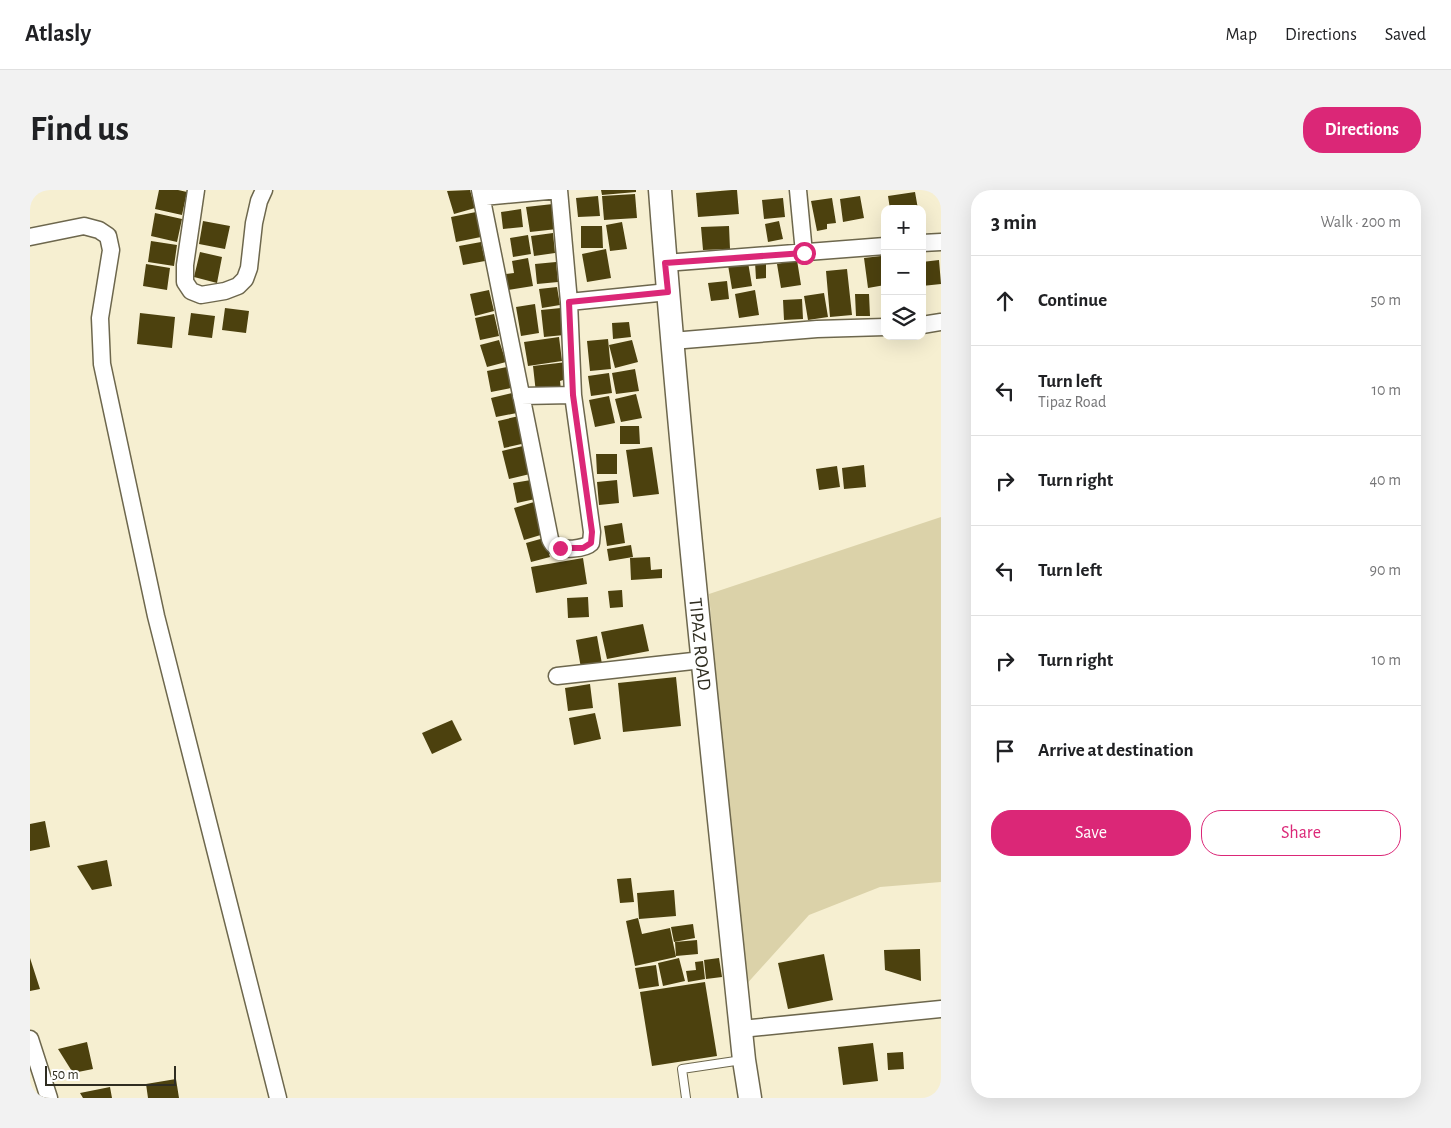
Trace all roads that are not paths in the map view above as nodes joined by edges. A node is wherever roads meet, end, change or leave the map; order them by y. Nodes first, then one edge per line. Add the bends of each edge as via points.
1 (196, 190) edge
2 (264, 190) edge
3 (559, 190) edge
4 (660, 190) edge
5 (798, 190) edge
6 (482, 194) edge
7 (30, 237) edge
8 (941, 242) edge
9 (926, 243) edge
10 (881, 246) edge
11 (804, 253) junction
12 (665, 263) junction
13 (668, 292) junction
14 (569, 302) junction
15 (941, 322) edge
16 (926, 324) edge
17 (881, 327) edge
18 (672, 341) junction
19 (573, 395) junction
20 (521, 396) junction
21 (702, 660) junction
22 (557, 676) dead end
23 (941, 1009) edge
24 (741, 1029) junction
25 (30, 1038) edge
26 (744, 1060) junction
27 (49, 1098) edge
28 (278, 1098) edge
29 (686, 1098) edge
30 (750, 1098) edge

1 - 2 street via 185,282 191,291 201,295 225,291 245,279 254,223
3 - 6 street
3 - 14 street
4 - 12 street, TIPAZ ROAD
5 - 11 street
6 - 20 street
7 - 28 street via 84,226 108,236 110,250 100,318 102,364 159,626
8 - 9 street
10 - 11 street
11 - 12 street
12 - 13 street, TIPAZ ROAD
13 - 14 street
13 - 18 street, TIPAZ ROAD
14 - 19 street
15 - 16 street
17 - 18 street
18 - 21 street, TIPAZ ROAD
19 - 20 street
19 - 20 street via 592,532 591,543 583,548 560,548 554,546 550,539
21 - 22 street
21 - 24 street, TIPAZ ROAD
23 - 24 street
24 - 26 street, TIPAZ ROAD
25 - 27 street
26 - 29 lane via 682,1069
26 - 30 street, TIPAZ ROAD

